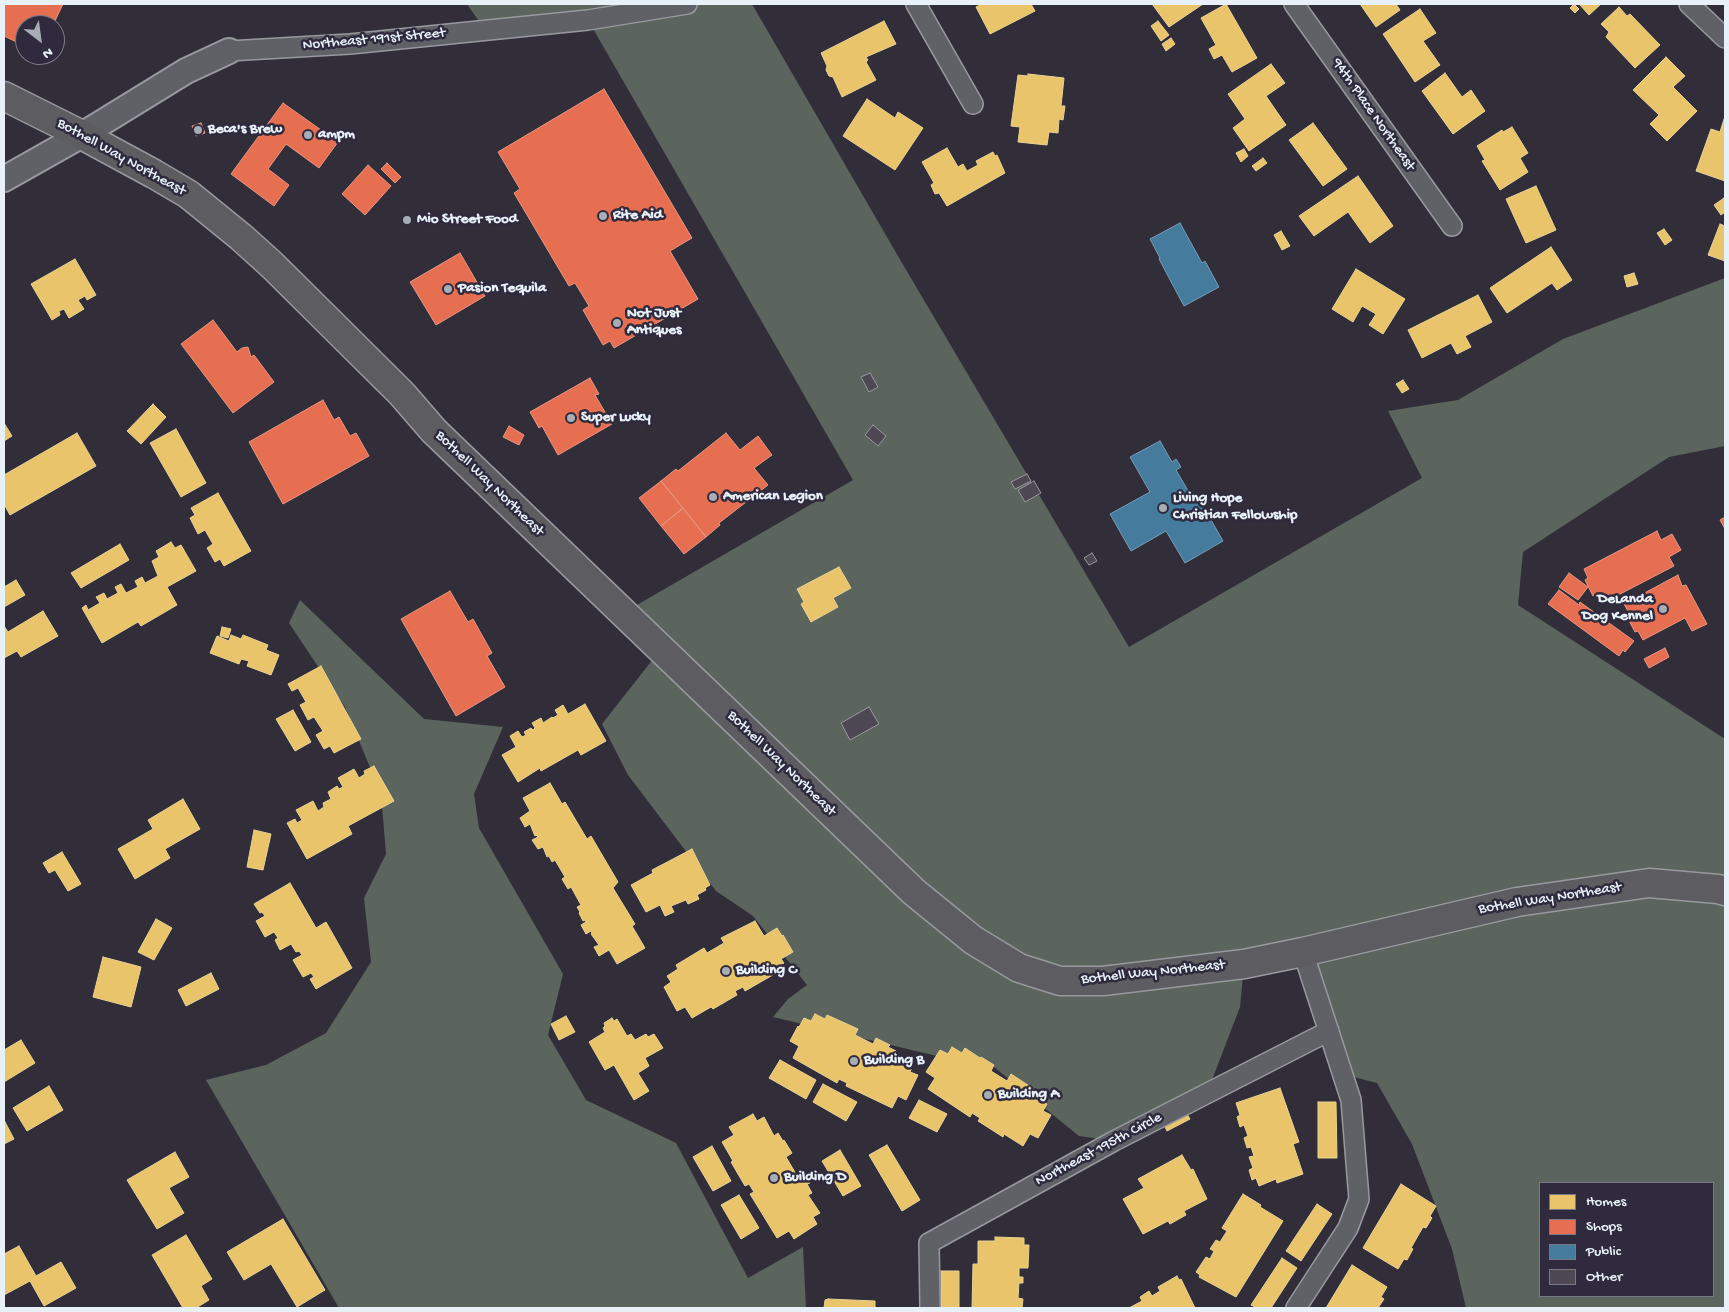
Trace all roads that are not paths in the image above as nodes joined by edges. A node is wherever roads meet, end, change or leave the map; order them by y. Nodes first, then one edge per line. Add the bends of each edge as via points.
1 (687, 4) edge
2 (916, 4) edge
3 (1294, 4) edge
4 (1689, 4) edge
5 (1725, 38) edge
6 (229, 51) joint
7 (4, 96) edge
8 (973, 104) dead end
9 (82, 135) junction
10 (4, 179) edge
11 (1452, 226) dead end
12 (1725, 892) edge
13 (1303, 952) junction
14 (1329, 1031) junction
15 (930, 1308) edge
16 (1296, 1308) edge

1 - 6 street, Northeast 191st Street via 588,20 350,44
2 - 8 street
3 - 11 street, 94th Place Northeast
4 - 5 street
6 - 9 street, Northeast 191st Street via 186,71
7 - 9 main road, Bothell Way Northeast
9 - 10 street, Northeast 191st Street
9 - 13 main road, Bothell Way Northeast via 188,194 254,248 402,394 434,431 914,892 973,940 1019,968 1060,981 1112,980 1244,964
12 - 13 main road, Bothell Way Northeast via 1649,883 1526,900
13 - 14 street
14 - 15 street, Northeast 195th Circle via 1114,1141 929,1243
14 - 16 street via 1351,1100 1359,1199 1348,1228

